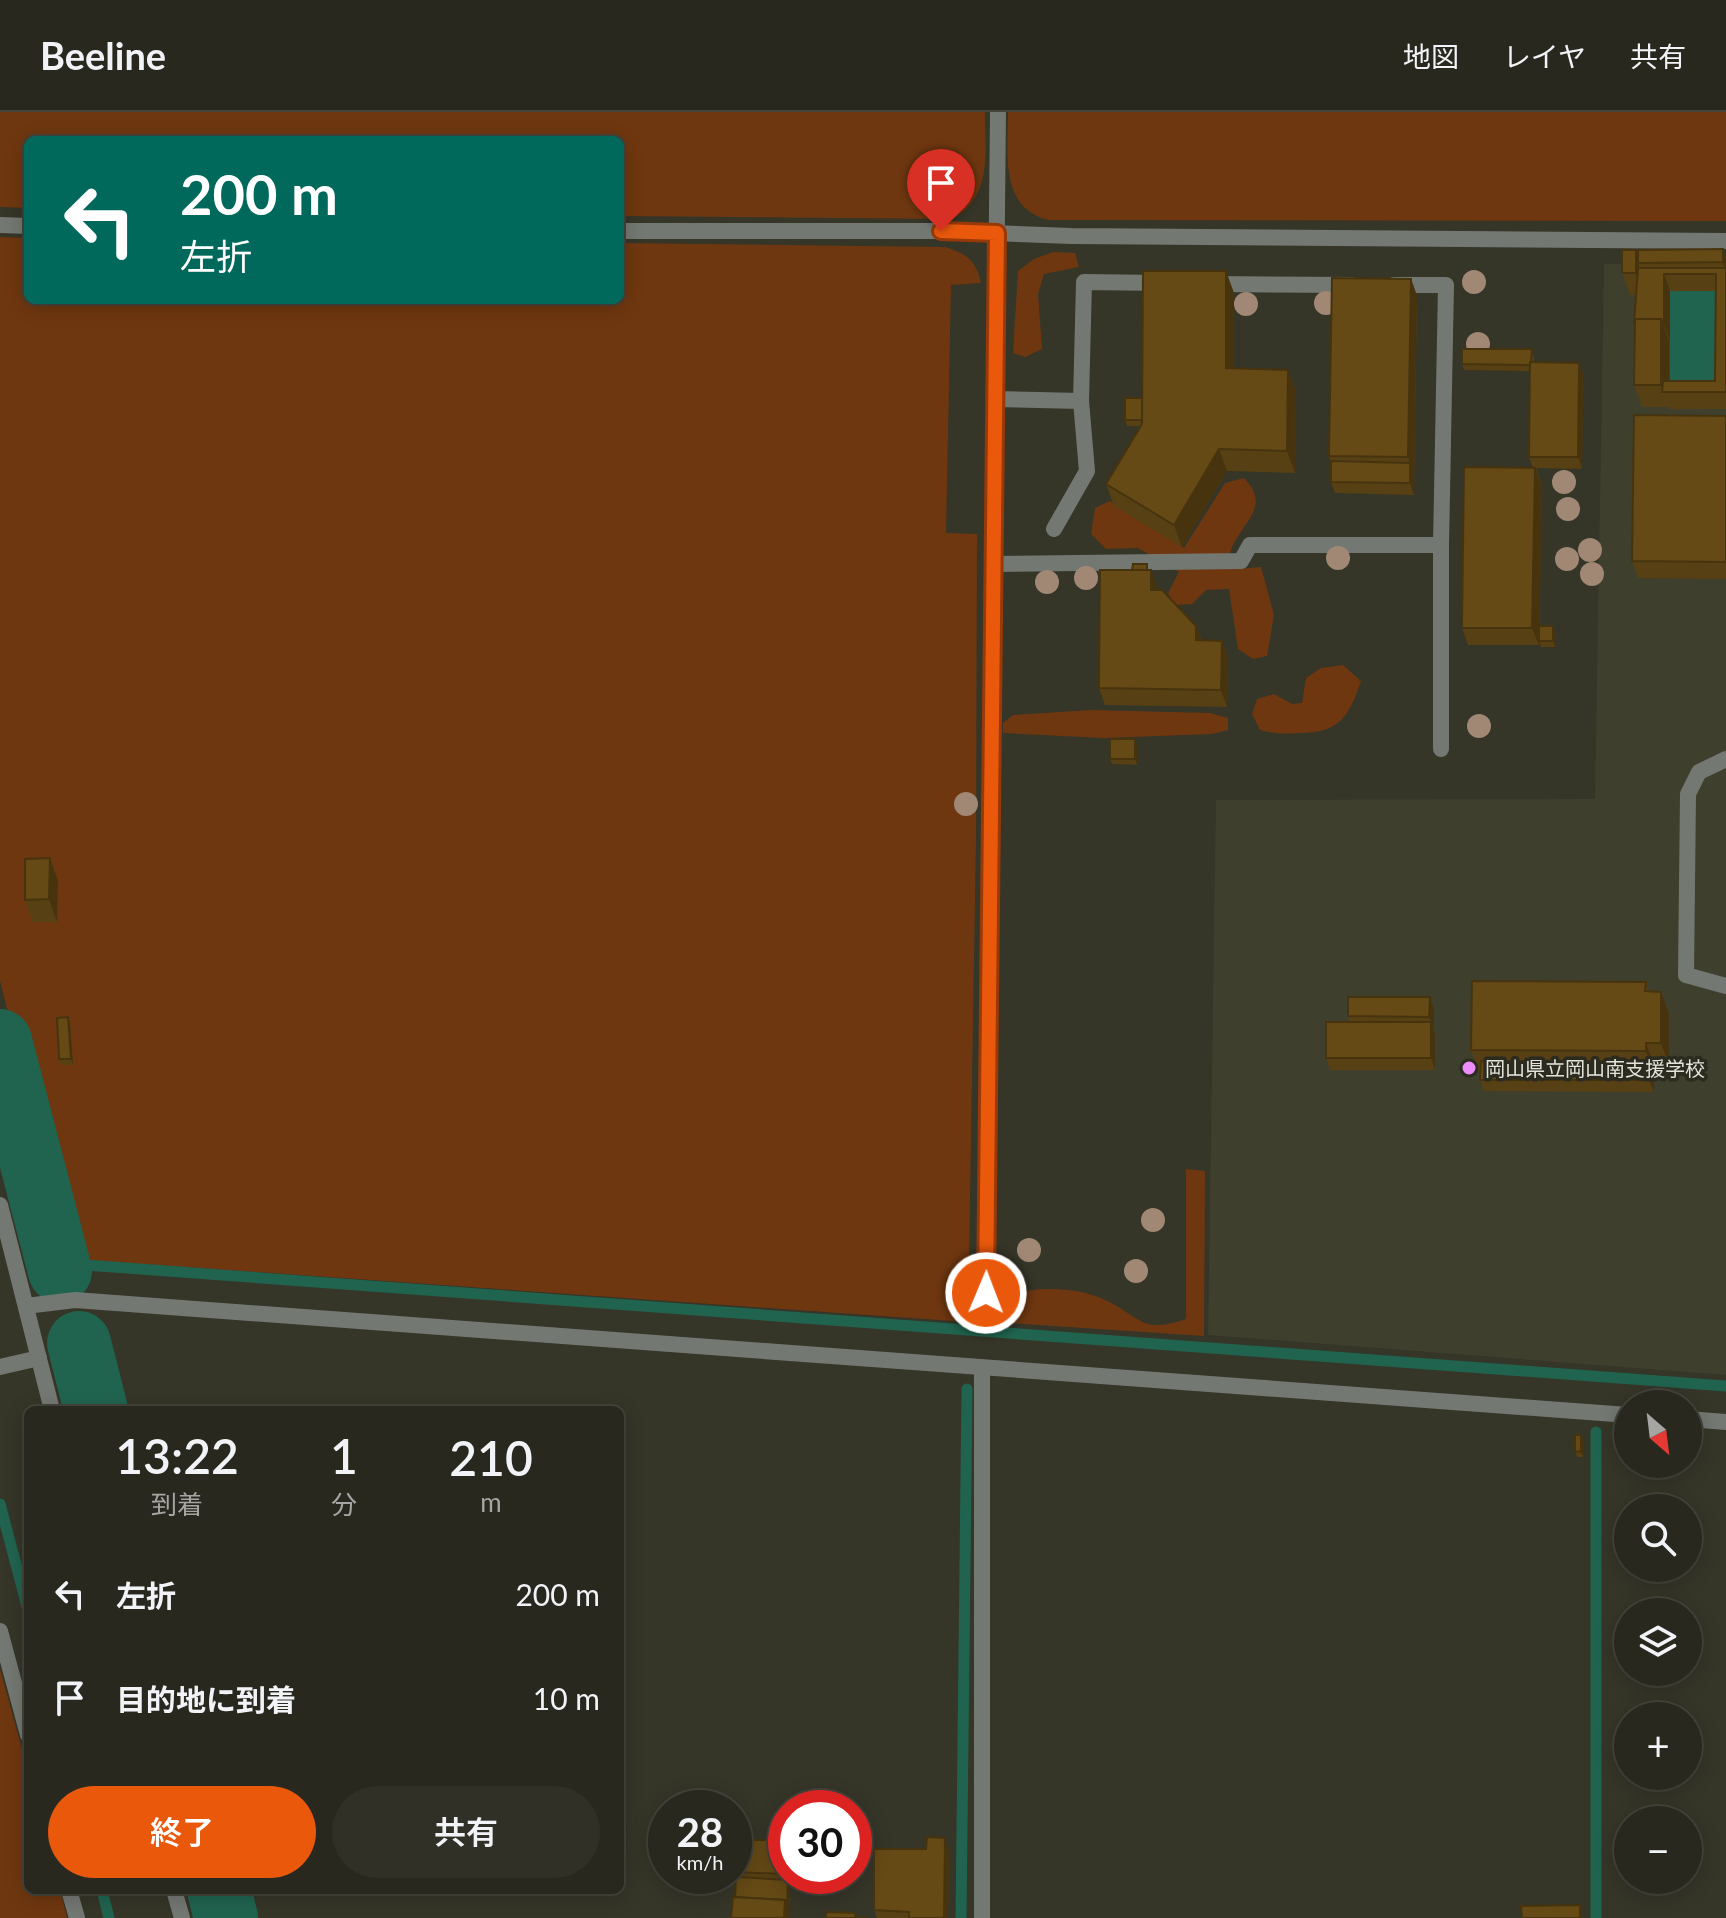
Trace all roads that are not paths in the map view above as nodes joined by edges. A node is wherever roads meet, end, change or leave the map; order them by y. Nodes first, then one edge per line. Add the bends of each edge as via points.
1 (998, 112) edge
2 (0, 225) edge
3 (24, 226) edge
4 (624, 231) edge
5 (997, 233) junction
6 (1726, 241) edge
7 (995, 399) junction
8 (1081, 401) junction
9 (1054, 529) dead end
10 (1441, 545) junction
11 (992, 564) junction
12 (1441, 749) dead end
13 (1726, 759) edge
14 (1726, 986) edge
15 (0, 1205) edge
16 (986, 1293) dead end
17 (26, 1306) junction
18 (39, 1358) junction
19 (0, 1367) edge
20 (982, 1368) junction
21 (51, 1406) edge
22 (1614, 1414) edge
23 (1702, 1420) edge
24 (1726, 1422) edge
25 (0, 1631) edge
26 (24, 1720) edge
27 (70, 1894) edge
28 (175, 1894) edge
29 (77, 1918) edge
30 (182, 1918) edge
31 (982, 1918) edge

1 - 5 street
2 - 3 street
4 - 5 street
5 - 6 street
5 - 7 street
7 - 8 street
7 - 11 street
8 - 9 street via 1087,471
8 - 10 street via 1084,282 1446,285
10 - 11 street via 1250,545 1241,561
10 - 12 street
11 - 16 street
13 - 14 street via 1699,772 1688,794 1686,959 1686,975
15 - 17 street
17 - 18 street
17 - 20 street via 75,1300
18 - 19 street
18 - 21 street
20 - 22 street
20 - 31 street
23 - 24 street
25 - 26 street
27 - 29 street
28 - 30 street

